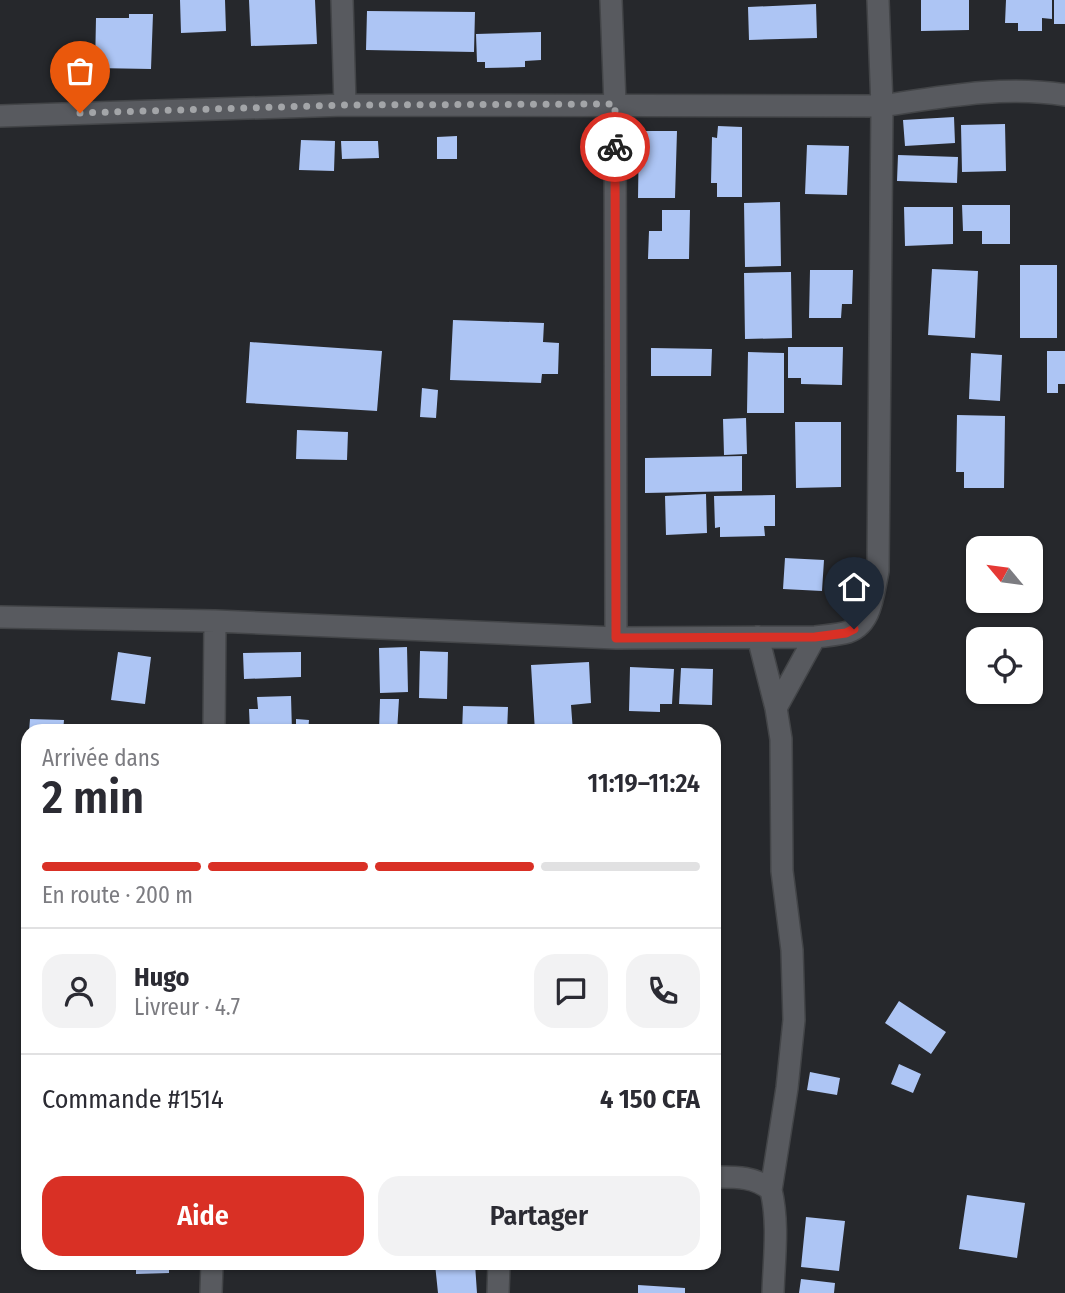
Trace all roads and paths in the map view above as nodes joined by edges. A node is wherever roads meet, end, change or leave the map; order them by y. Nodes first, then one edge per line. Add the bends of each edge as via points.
1 (342, 0) edge
2 (611, 0) edge
3 (878, 0) edge
4 (1065, 95) edge
5 (615, 104) junction
6 (345, 105) junction
7 (882, 106) junction
8 (0, 116) edge
9 (0, 617) edge
10 (215, 621) junction
11 (758, 636) junction
12 (815, 637) junction
13 (616, 638) junction
14 (776, 708) junction
15 (214, 724) edge
16 (721, 1177) edge
17 (771, 1190) junction
18 (212, 1270) edge
19 (499, 1270) edge
20 (211, 1293) edge
21 (498, 1293) edge
22 (773, 1293) edge

1 - 6 street
2 - 5 street
3 - 7 street
4 - 7 street via 1013,90
5 - 6 street
5 - 7 street
5 - 13 street
6 - 8 street
7 - 12 street via 878,572 871,610 861,624 846,633
9 - 10 street
10 - 13 street
10 - 15 street
11 - 12 street
11 - 13 street
11 - 14 street
12 - 14 street
14 - 17 street via 794,1020
16 - 17 street via 755,1180
17 - 22 street via 776,1231
18 - 20 street
19 - 21 street

